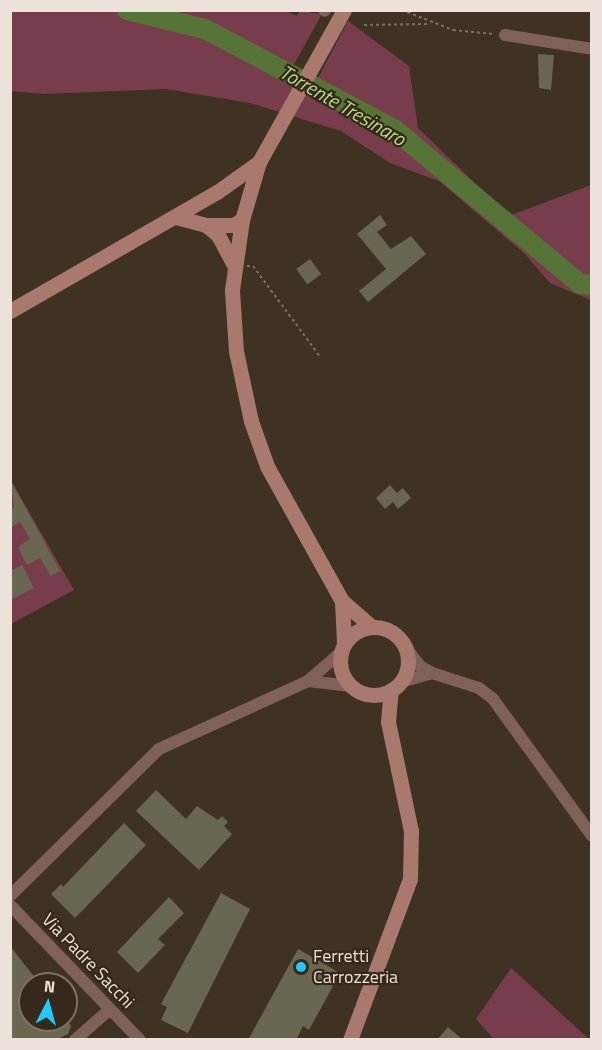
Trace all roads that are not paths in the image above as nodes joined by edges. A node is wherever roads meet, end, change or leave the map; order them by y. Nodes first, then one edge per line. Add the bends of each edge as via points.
1 (342, 15) edge
2 (505, 35) road end
3 (591, 48) edge
4 (259, 162) junction
5 (176, 217) junction
6 (242, 220) junction
7 (206, 225) junction
8 (235, 267) junction
9 (10, 311) edge
10 (342, 601) junction
11 (371, 626) junction
12 (342, 648) junction
13 (406, 648) junction
14 (432, 674) junction
15 (308, 681) junction
16 (396, 686) junction
17 (355, 689) junction
18 (388, 722) junction
19 (591, 836) edge
20 (10, 896) edge
21 (10, 905) edge
22 (109, 1010) junction
23 (75, 1040) edge
24 (140, 1040) edge
25 (350, 1040) edge

1 - 4 main road
2 - 3 street
4 - 5 main road
4 - 6 main road
5 - 7 main road
5 - 9 main road
6 - 7 main road via 233,225
6 - 8 main road
7 - 8 main road via 218,235
8 - 10 main road via 232,290 236,351 251,421 267,466
10 - 11 main road
10 - 12 main road
11 - 12 main road via 359,630
11 - 13 main road via 389,629
12 - 15 street
12 - 17 main road via 341,671
13 - 14 street
13 - 16 main road via 408,666
14 - 16 street
14 - 19 street via 479,688 493,699
15 - 17 street
15 - 20 street via 159,748
16 - 17 main road via 379,694
16 - 18 main road
17 - 18 main road
18 - 25 main road via 411,831 410,879
21 - 22 street, Via Padre Sacchi
22 - 23 street
22 - 24 street, Via Padre Sacchi

